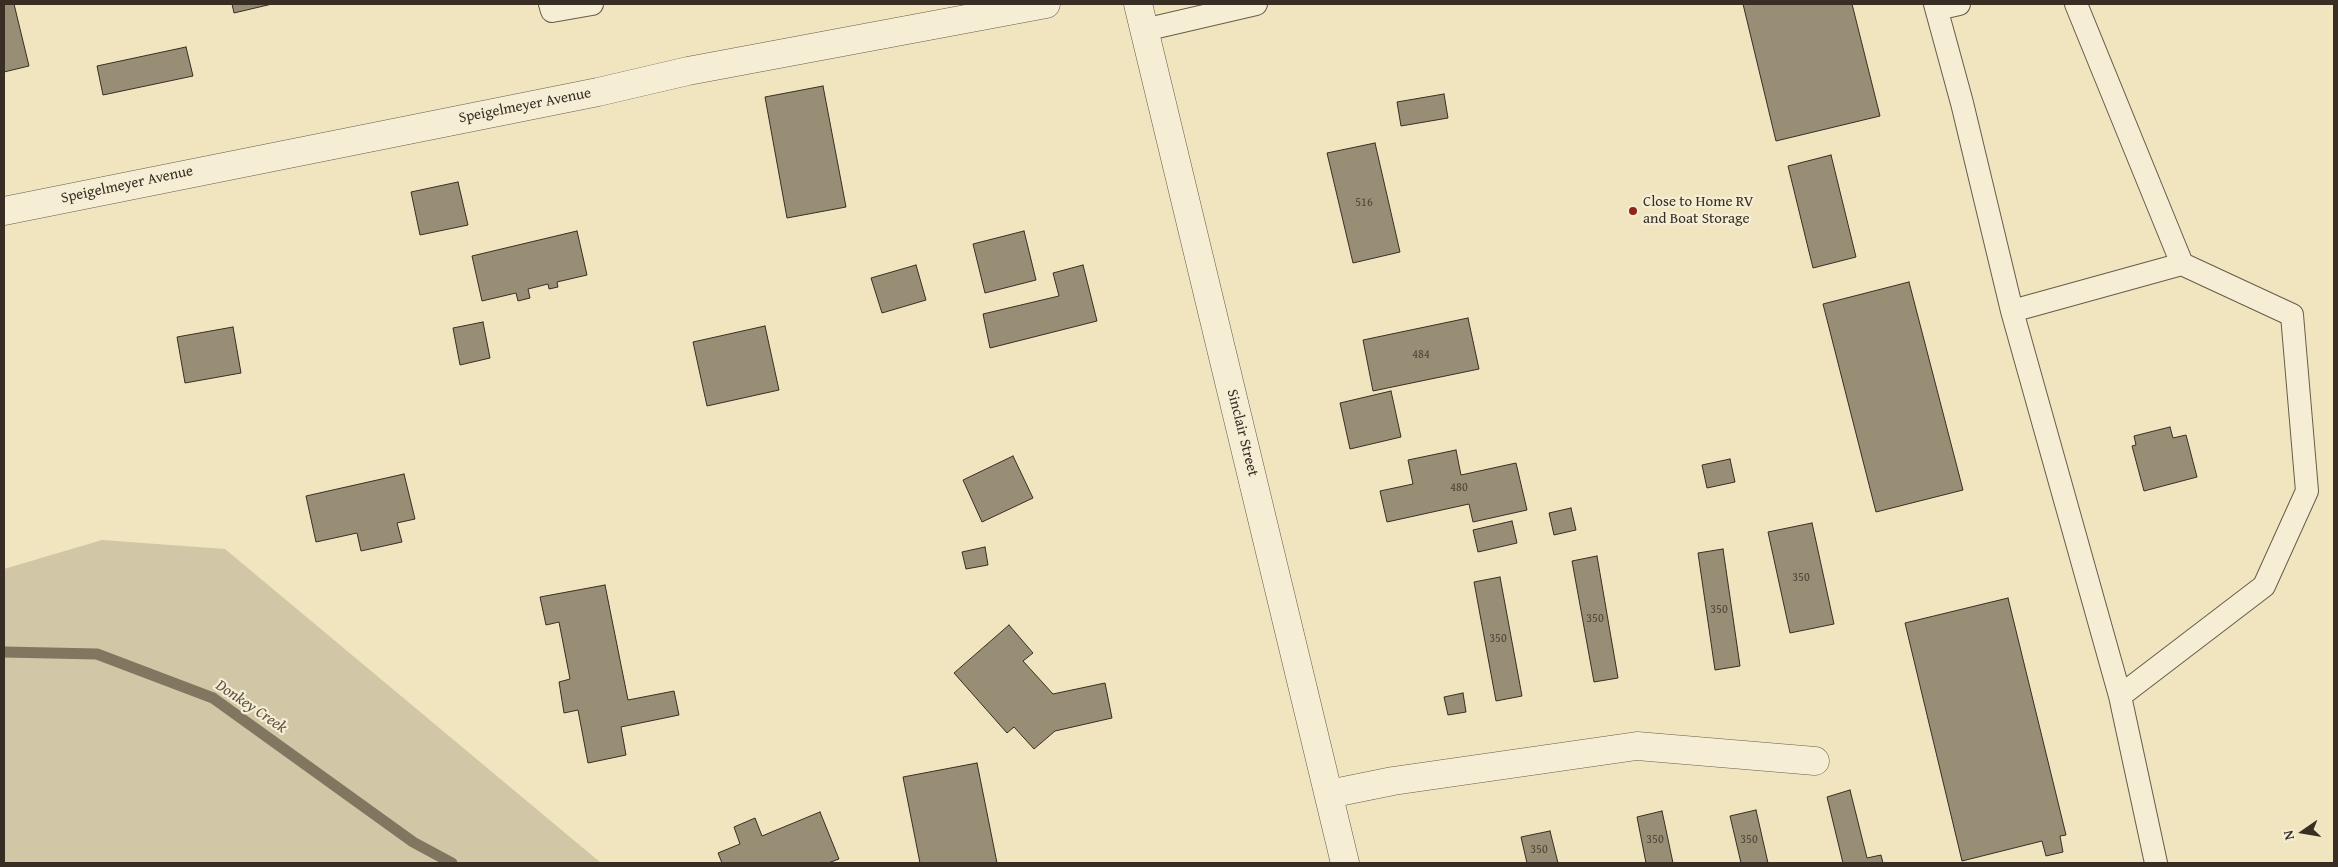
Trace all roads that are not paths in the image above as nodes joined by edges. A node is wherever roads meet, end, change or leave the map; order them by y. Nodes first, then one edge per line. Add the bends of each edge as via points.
1 (550, 4) edge
2 (592, 4) edge
3 (1046, 4) edge
4 (1138, 4) edge
5 (1256, 4) edge
6 (1959, 4) edge
7 (2076, 4) edge
8 (1936, 6) edge
9 (1144, 30) junction
10 (4, 211) edge
11 (2182, 264) junction
12 (2012, 311) junction
13 (2120, 696) junction
14 (1815, 762) dead end
15 (1329, 794) junction
16 (1345, 863) edge
17 (2156, 863) edge

1 - 2 lane via 552,11
3 - 10 street, Speigelmeyer Avenue via 688,70 598,92
4 - 9 street, Sinclair Street
5 - 9 lane
6 - 8 lane
7 - 11 lane
8 - 12 lane
9 - 15 street, Sinclair Street
11 - 12 lane
11 - 13 lane via 2292,315 2307,491 2264,586
12 - 13 lane
13 - 17 lane
14 - 15 street via 1637,746 1394,781
15 - 16 street, Sinclair Street

